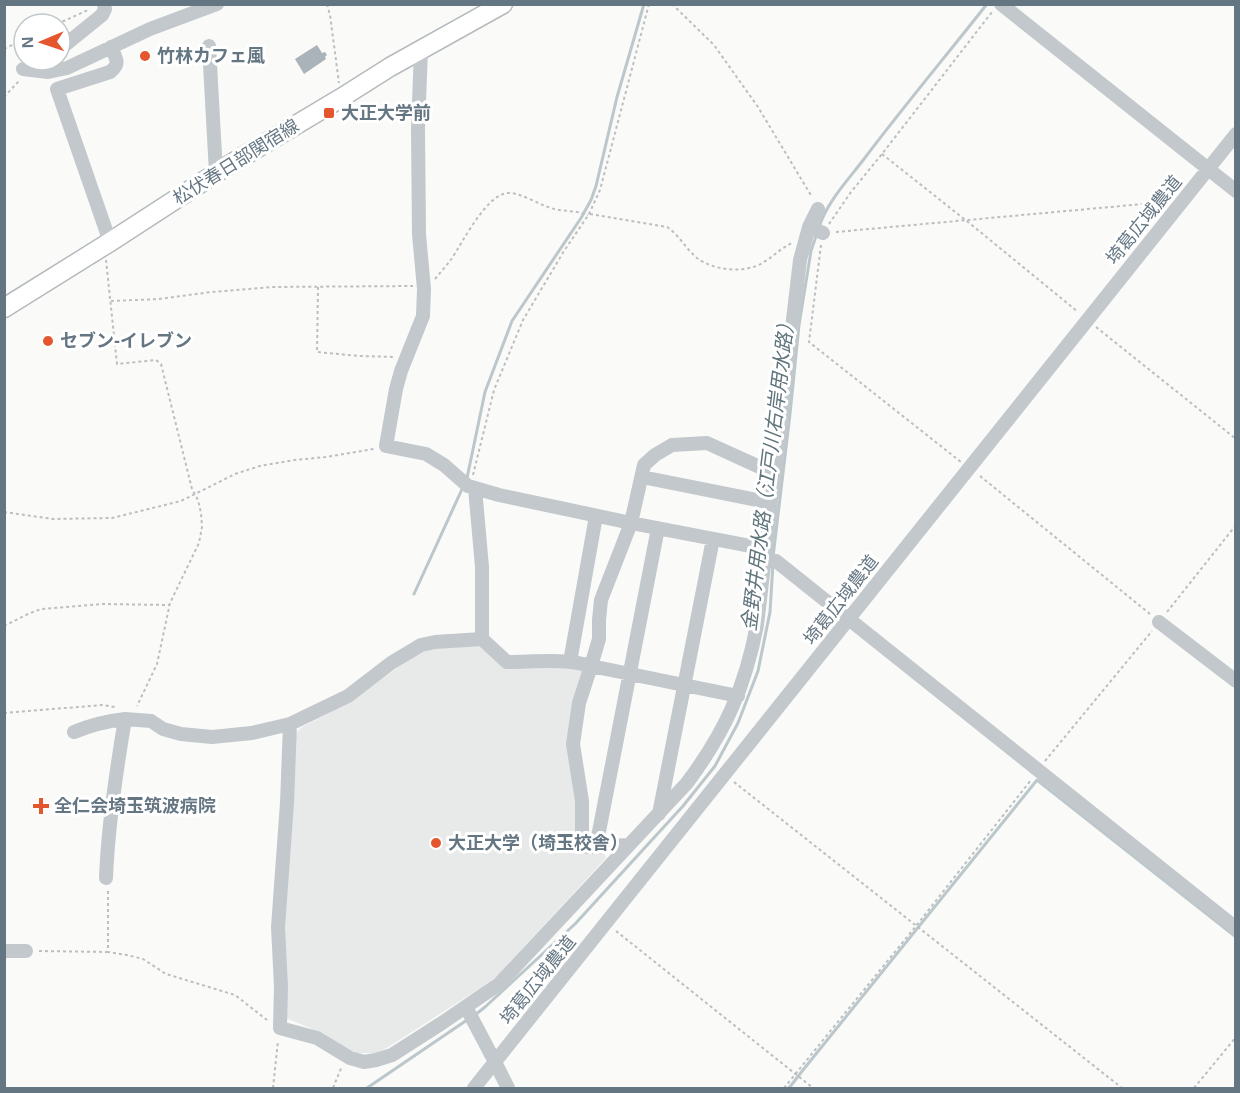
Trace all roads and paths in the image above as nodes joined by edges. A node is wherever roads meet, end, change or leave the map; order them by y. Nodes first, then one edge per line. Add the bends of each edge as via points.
1 (104, 4) edge
2 (217, 4) edge
3 (327, 4) edge
4 (503, 4) edge
5 (649, 4) edge
6 (672, 4) edge
7 (999, 4) edge
8 (88, 9) dead end
9 (72, 17) edge
10 (72, 39) edge
11 (209, 46) dead end
12 (111, 47) junction
13 (421, 49) junction
14 (72, 66) edge
15 (23, 72) edge
16 (4, 97) edge
17 (341, 98) junction
18 (1236, 134) edge
19 (882, 154) junction
20 (1208, 169) junction
21 (216, 173) junction
22 (1236, 191) edge
23 (1179, 204) junction
24 (818, 208) joint
25 (589, 214) junction
26 (964, 220) junction
27 (807, 233) junction
28 (823, 233) junction
29 (107, 244) junction
30 (318, 287) junction
31 (424, 287) junction
32 (111, 302) junction
33 (4, 308) edge
34 (1087, 320) junction
35 (406, 357) junction
36 (1236, 439) edge
37 (386, 446) junction
38 (969, 468) junction
39 (775, 474) junction
40 (642, 477) junction
41 (468, 485) junction
42 (772, 502) junction
43 (4, 512) edge
44 (596, 516) junction
45 (631, 523) junction
46 (1236, 525) edge
47 (658, 528) junction
48 (713, 539) junction
49 (769, 556) junction
50 (170, 605) junction
51 (848, 618) junction
52 (1159, 622) junction
53 (4, 626) edge
54 (482, 639) junction
55 (570, 662) junction
56 (591, 666) junction
57 (629, 674) junction
58 (1236, 681) edge
59 (684, 684) junction
60 (738, 696) junction
61 (4, 713) edge
62 (133, 714) junction
63 (290, 724) junction
64 (74, 732) dead end
65 (725, 774) junction
66 (659, 814) junction
67 (629, 845) junction
68 (596, 847) junction
69 (106, 878) joint
70 (606, 923) junction
71 (916, 926) junction
72 (1236, 928) edge
73 (4, 951) edge
74 (26, 951) joint
75 (108, 952) junction
76 (466, 1007) junction
77 (280, 1027) junction
78 (1236, 1037) edge
79 (346, 1056) junction
80 (495, 1062) junction
81 (795, 1074) junction
82 (273, 1089) edge
83 (333, 1089) edge
84 (474, 1089) edge
85 (508, 1089) edge
86 (784, 1089) edge
87 (813, 1089) edge
88 (1122, 1089) edge
89 (1194, 1089) edge

1 - 10 street via 102,15
2 - 12 street
3 - 17 path
4 - 13 main road, 松伏春日部関宿線
5 - 25 path via 600,190
6 - 24 path via 714,45 758,107
7 - 19 path
7 - 20 street
8 - 9 path
11 - 21 street
12 - 14 street
12 - 29 street via 117,61 110,72 57,89
13 - 17 main road, 松伏春日部関宿線
13 - 31 street via 419,234
15 - 16 path
17 - 21 main road, 松伏春日部関宿線
18 - 20 street, 埼葛広域農道
19 - 26 path
19 - 28 path
20 - 22 street
20 - 23 street, 埼葛広域農道
21 - 29 main road, 松伏春日部関宿線
23 - 26 path via 1174,201
23 - 34 street, 埼葛広域農道
24 - 27 street
25 - 27 path via 667,227 698,258 732,269 754,267
25 - 31 path via 551,208 512,193 503,194 484,209 449,262
25 - 41 path via 523,320 494,390
26 - 28 path
26 - 34 path
27 - 28 street
27 - 39 street via 800,260
28 - 38 path via 809,342
29 - 32 path
29 - 33 main road, 松伏春日部関宿線
30 - 31 path
30 - 32 path via 244,288
30 - 35 path via 317,352
31 - 35 street via 421,324
32 - 50 path via 117,364 156,360 160,364 201,513 199,543
34 - 36 path
34 - 38 street, 埼葛広域農道
35 - 37 street
37 - 41 street via 426,454
37 - 43 path via 260,466 181,501 126,515 53,519
38 - 51 street, 埼葛広域農道
38 - 52 path
39 - 40 street via 707,443 689,443 672,444 655,455 644,465
39 - 42 street
40 - 42 street
40 - 45 street
41 - 44 street
41 - 54 street via 482,567
42 - 49 street
44 - 45 street
44 - 55 street
45 - 47 street
45 - 56 street via 601,600 599,639
46 - 52 path
47 - 48 street
47 - 57 street
48 - 49 street
48 - 59 street
49 - 51 street
49 - 60 street via 756,633
50 - 53 path via 102,604 41,609
50 - 62 path via 157,664
51 - 65 street, 埼葛広域農道
51 - 72 street
52 - 58 street
54 - 55 street via 507,662
54 - 63 street via 421,645 348,696
55 - 56 street
56 - 57 street
56 - 68 street via 579,703 573,744 582,801 582,834 588,847
57 - 59 street
57 - 68 street
59 - 60 street
59 - 66 street
60 - 66 street via 706,757
61 - 62 path via 102,705
62 - 63 street via 163,729 212,737
62 - 64 street
62 - 69 street via 114,786
63 - 77 street via 278,927
65 - 70 street, 埼葛広域農道
65 - 71 path
66 - 67 street
67 - 68 street
67 - 76 street via 499,984
69 - 75 path
70 - 80 street, 埼葛広域農道
70 - 81 path
71 - 81 path
71 - 88 path
73 - 74 street
74 - 75 path
75 - 77 path via 143,959 166,974 235,995
76 - 79 street via 392,1055 364,1062
76 - 80 street
77 - 79 street via 317,1038
77 - 82 path
78 - 89 path
79 - 83 path
80 - 84 street, 埼葛広域農道
80 - 85 street
81 - 86 path
81 - 87 path

